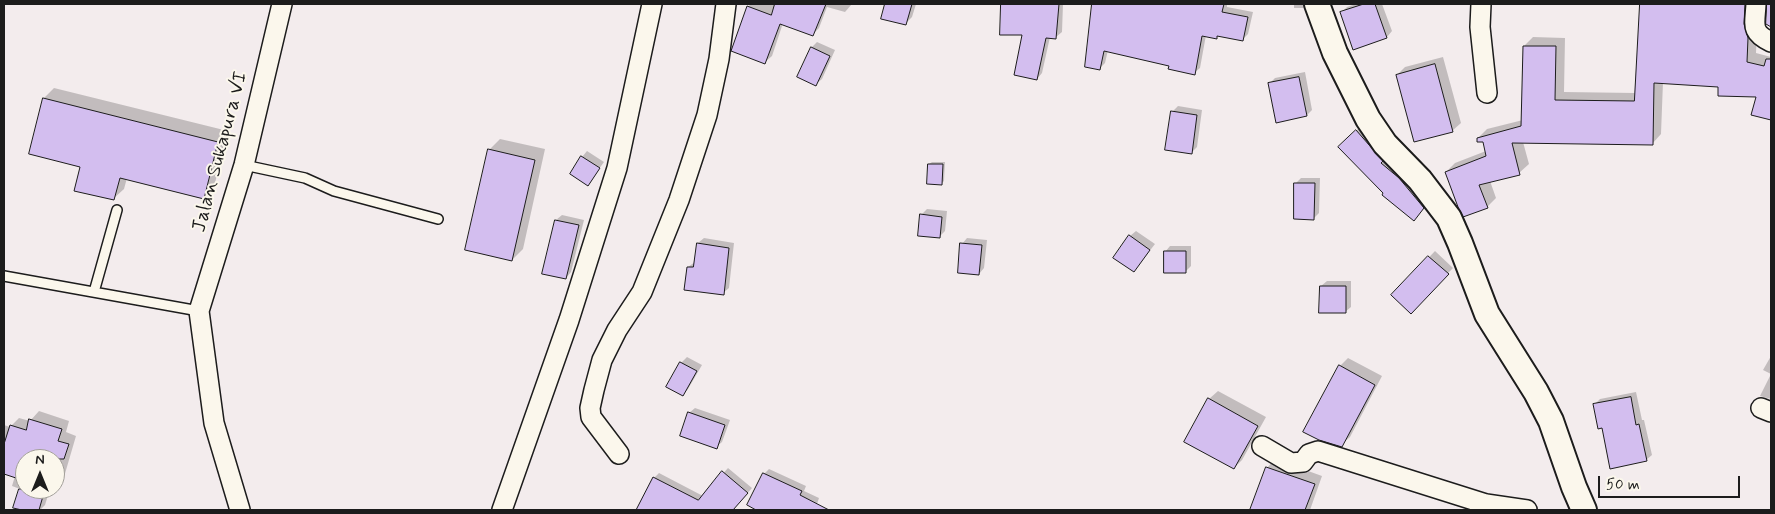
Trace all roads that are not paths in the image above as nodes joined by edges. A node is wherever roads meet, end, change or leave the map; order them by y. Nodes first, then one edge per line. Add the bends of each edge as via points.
1 (282, 4) edge
2 (652, 4) edge
3 (726, 4) edge
4 (1317, 4) edge
5 (1481, 4) edge
6 (1756, 4) edge
7 (1771, 42) edge
8 (1487, 93) dead end
9 (244, 165) junction
10 (117, 210) dead end
11 (438, 220) dead end
12 (4, 276) edge
13 (94, 292) junction
14 (199, 311) junction
15 (1262, 446) dead end
16 (619, 454) dead end
17 (240, 510) edge
18 (502, 510) edge
19 (1527, 510) edge
20 (1584, 510) edge

1 - 9 street, Jalan Sukapura VI
2 - 18 street via 617,168 569,320
3 - 16 street via 707,115 679,200 642,292 602,360 594,390 591,417
4 - 20 street via 1335,53 1368,119 1385,144 1420,180 1449,218 1487,314 1551,421
5 - 8 street via 1480,27
6 - 7 street via 1756,30
9 - 11 lane via 305,178 334,191
9 - 14 street, Jalan Sukapura VI
10 - 13 lane
12 - 13 lane
13 - 14 lane
14 - 17 street via 214,423
15 - 19 street via 1291,463 1303,462 1309,454 1318,451 1486,504

